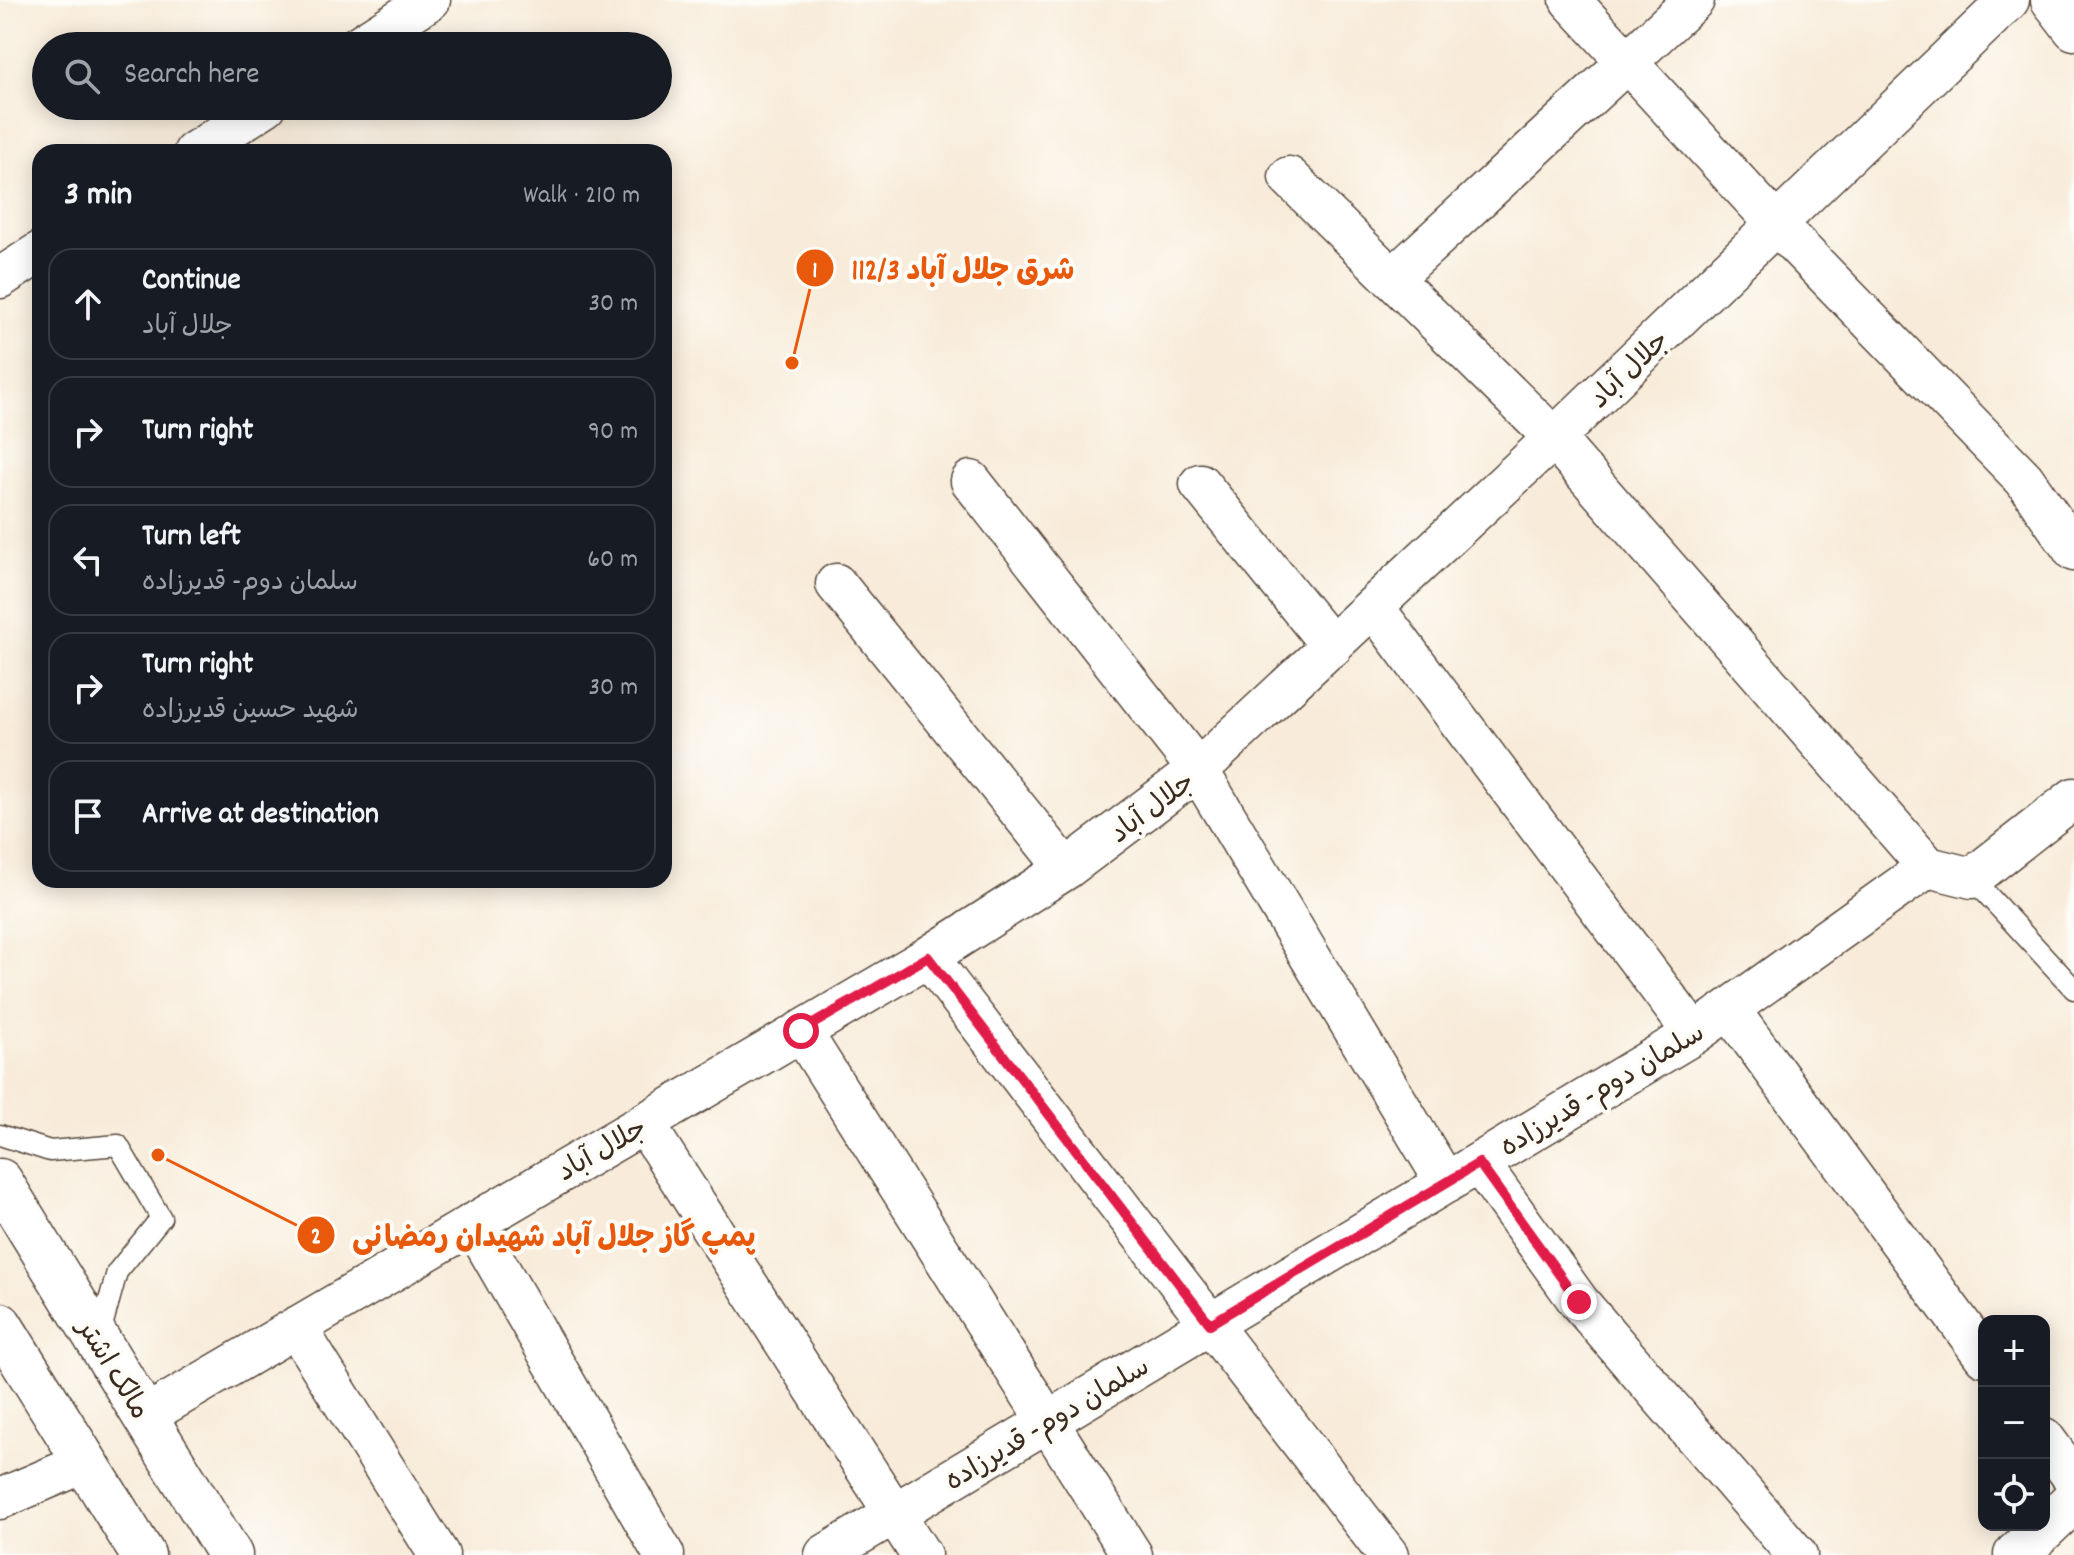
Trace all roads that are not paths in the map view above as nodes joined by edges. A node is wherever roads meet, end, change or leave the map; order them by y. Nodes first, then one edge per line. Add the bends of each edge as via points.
1 (430, 0) edge
2 (1570, 0) edge
3 (1694, 0) edge
4 (2009, 0) edge
5 (2051, 0) edge
6 (2074, 30) edge
7 (380, 32) edge
8 (1628, 61) junction
9 (244, 120) edge
10 (207, 144) edge
11 (1289, 177) dead end
12 (1776, 224) junction
13 (32, 257) edge
14 (0, 278) edge
15 (1392, 279) junction
16 (1554, 438) junction
17 (971, 481) dead end
18 (1200, 484) dead end
19 (2074, 551) edge
20 (836, 584) dead end
21 (1375, 609) junction
22 (1332, 647) junction
23 (1198, 770) junction
24 (2074, 798) edge
25 (1928, 867) junction
26 (1066, 869) junction
27 (1972, 878) junction
28 (928, 957) junction
29 (2074, 989) edge
30 (1729, 1009) junction
31 (801, 1031) junction
32 (1694, 1034) junction
33 (644, 1123) junction
34 (0, 1135) edge
35 (1462, 1173) junction
36 (0, 1181) edge
37 (473, 1223) junction
38 (1210, 1324) junction
39 (0, 1325) edge
40 (296, 1327) junction
41 (98, 1341) junction
42 (1978, 1348) edge
43 (145, 1416) junction
44 (1048, 1421) junction
45 (2050, 1446) edge
46 (86, 1462) junction
47 (2074, 1479) edge
48 (0, 1499) edge
49 (2074, 1500) edge
50 (894, 1513) junction
51 (143, 1555) edge
52 (230, 1555) edge
53 (439, 1555) edge
54 (664, 1555) edge
55 (825, 1555) edge
56 (921, 1555) edge
57 (1132, 1555) edge
58 (1388, 1555) edge
59 (1797, 1555) edge
60 (2016, 1555) edge

1 - 7 street
2 - 8 street
3 - 8 street
4 - 12 street, جلال آباد
5 - 6 street
8 - 12 street
8 - 15 street
9 - 10 street
11 - 15 street
12 - 16 street, جلال آباد
12 - 19 street via 2024,479
13 - 14 street
15 - 16 street
16 - 21 street, جلال آباد
16 - 25 street
17 - 23 street
18 - 22 street
20 - 26 street
21 - 22 street, جلال آباد
21 - 32 street
22 - 23 street, جلال آباد
23 - 26 street, جلال آباد
23 - 35 street
24 - 27 street
25 - 27 street
25 - 30 street, سلمان دوم- قدیرزاده
26 - 28 street, جلال آباد
27 - 29 lane
28 - 31 street, جلال آباد
28 - 38 street
30 - 32 street, سلمان دوم- قدیرزاده
30 - 42 street
31 - 33 street, جلال آباد
31 - 44 street
32 - 35 street, سلمان دوم- قدیرزاده
33 - 37 street, جلال آباد
33 - 50 street
34 - 41 lane via 50,1151 118,1145 161,1218 117,1272
35 - 38 street, سلمان دوم- قدیرزاده
35 - 59 street
36 - 41 main road, مالک اشتر
37 - 40 street, جلال آباد
37 - 54 street
38 - 44 street, سلمان دوم- قدیرزاده
38 - 58 street
39 - 46 main road
40 - 43 street, جلال آباد
40 - 53 street
41 - 43 main road, مالک اشتر
43 - 52 main road, مالک اشتر
44 - 50 street, سلمان دوم- قدیرزاده
44 - 57 street
45 - 47 street
46 - 48 street
46 - 51 main road
49 - 60 main road
50 - 55 street, سلمان دوم- قدیرزاده
50 - 56 street

